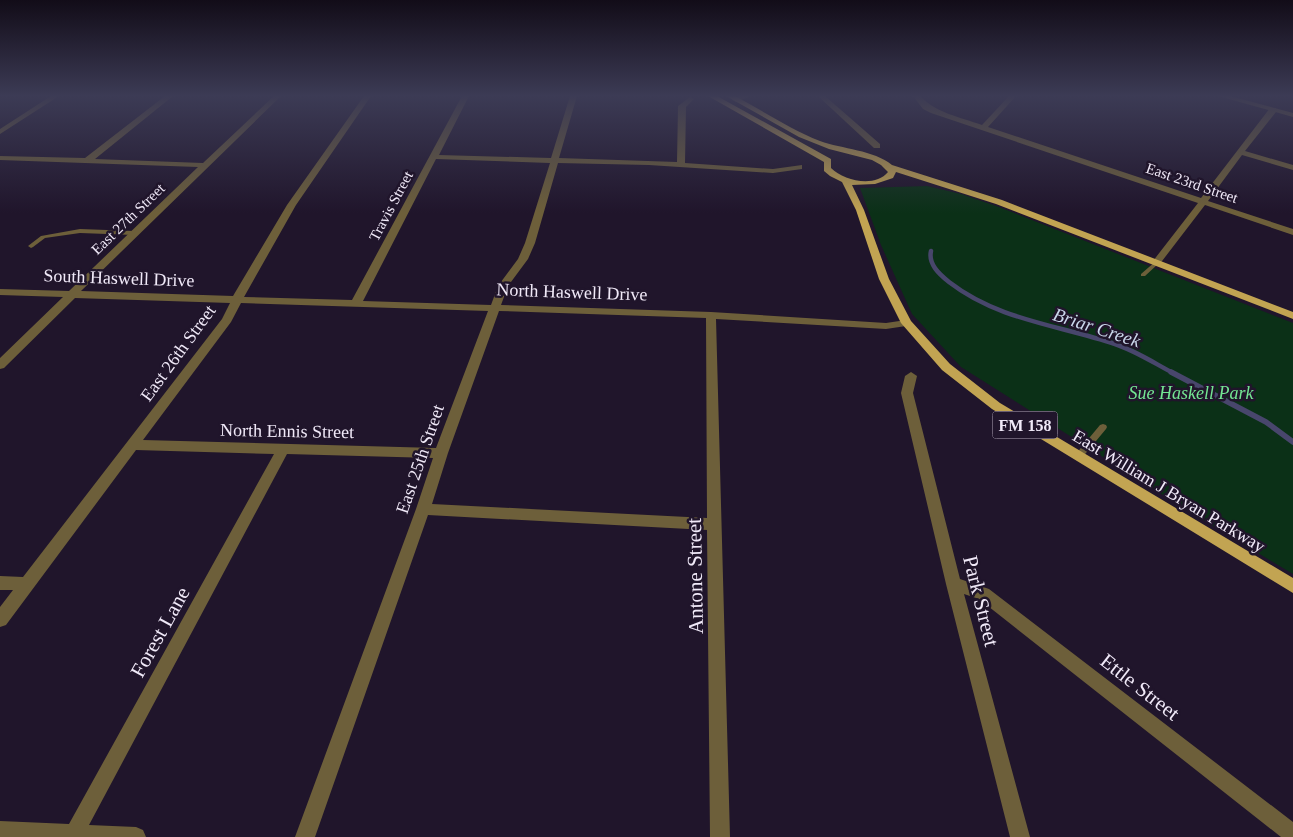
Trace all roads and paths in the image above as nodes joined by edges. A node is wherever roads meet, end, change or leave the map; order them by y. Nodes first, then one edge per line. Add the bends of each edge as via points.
1 (120, 135) edge
2 (237, 135) edge
3 (340, 135) edge
4 (444, 135) edge
5 (561, 135) edge
6 (682, 135) edge
7 (781, 135) edge
8 (803, 135) edge
9 (865, 135) edge
10 (1005, 135) edge
11 (1253, 135) edge
12 (877, 146) dead end
13 (1239, 152) junction
14 (852, 154) junction
15 (432, 157) junction
16 (0, 158) edge
17 (553, 160) junction
18 (87, 161) junction
19 (828, 161) junction
20 (205, 165) junction
21 (681, 166) junction
22 (889, 167) junction
23 (799, 168) dead end
24 (1293, 168) edge
25 (845, 180) junction
26 (1202, 202) junction
27 (1293, 232) edge
28 (134, 233) junction
29 (31, 246) dead end
30 (1156, 263) junction
31 (1143, 275) dead end
32 (0, 292) edge
33 (72, 293) junction
34 (236, 300) junction
35 (356, 303) junction
36 (496, 307) junction
37 (712, 315) junction
38 (1293, 316) edge
39 (906, 323) junction
40 (0, 365) edge
41 (911, 376) dead end
42 (1104, 427) dead end
43 (132, 445) junction
44 (283, 450) junction
45 (441, 453) junction
46 (1078, 457) junction
47 (423, 509) junction
48 (715, 524) junction
49 (0, 583) edge
50 (27, 584) junction
51 (954, 584) junction
52 (1293, 586) edge
53 (0, 620) edge
54 (0, 831) edge
55 (74, 834) junction
56 (1293, 834) edge
57 (136, 837) edge
58 (305, 837) edge
59 (720, 837) edge
60 (1020, 837) edge

1 - 18 street
2 - 20 street, East 27th Street
3 - 34 street, East 26th Street via 303,186
4 - 15 street, Travis Street
5 - 17 street, East 25th Street
6 - 21 street
7 - 19 main road, East William J Bryan Parkway / FM 158
8 - 14 main road
9 - 12 street
10 - 26 street, East 23rd Street
11 - 13 street
13 - 24 street
13 - 26 street
14 - 19 main road
14 - 22 main road via 874,158
15 - 17 street
15 - 35 street, Travis Street
16 - 18 street
17 - 21 street
17 - 36 street, East 25th Street via 530,243 503,286
18 - 20 street
19 - 25 main road, East William J Bryan Parkway / FM 158 via 829,172
20 - 28 street, East 27th Street
21 - 23 street via 773,171
22 - 25 main road via 892,174 884,180 867,183
22 - 30 main road via 999,202
25 - 39 main road, East William J Bryan Parkway / FM 158 via 860,210 884,279
26 - 27 street, East 23rd Street
26 - 30 street
28 - 29 lane via 80,232 42,237
28 - 33 street, East 27th Street
30 - 31 lane
30 - 38 main road
32 - 33 street, South Haswell Drive
33 - 34 street, South Haswell Drive
33 - 40 street, East 27th Street
34 - 35 street, North Haswell Drive
34 - 43 street, East 26th Street via 227,320
35 - 36 street, North Haswell Drive
36 - 37 street, North Haswell Drive
36 - 45 street, East 25th Street
37 - 39 street, North Haswell Drive via 886,326
37 - 48 street, Antone Street
39 - 46 main road, East William J Bryan Parkway / FM 158 via 946,367 970,387
41 - 51 street, Park Street via 907,393
42 - 46 lane
43 - 44 street, North Ennis Street
43 - 50 street, East 26th Street
44 - 45 street, North Ennis Street
44 - 55 street, Forest Lane
45 - 47 street, East 25th Street
46 - 52 main road, East William J Bryan Parkway / FM 158
47 - 48 street
47 - 58 street, East 25th Street
48 - 59 street, Antone Street
49 - 50 street
50 - 53 street, East 26th Street
51 - 56 street, Ettle Street via 984,594
51 - 60 street, Park Street
54 - 55 street
55 - 57 street

